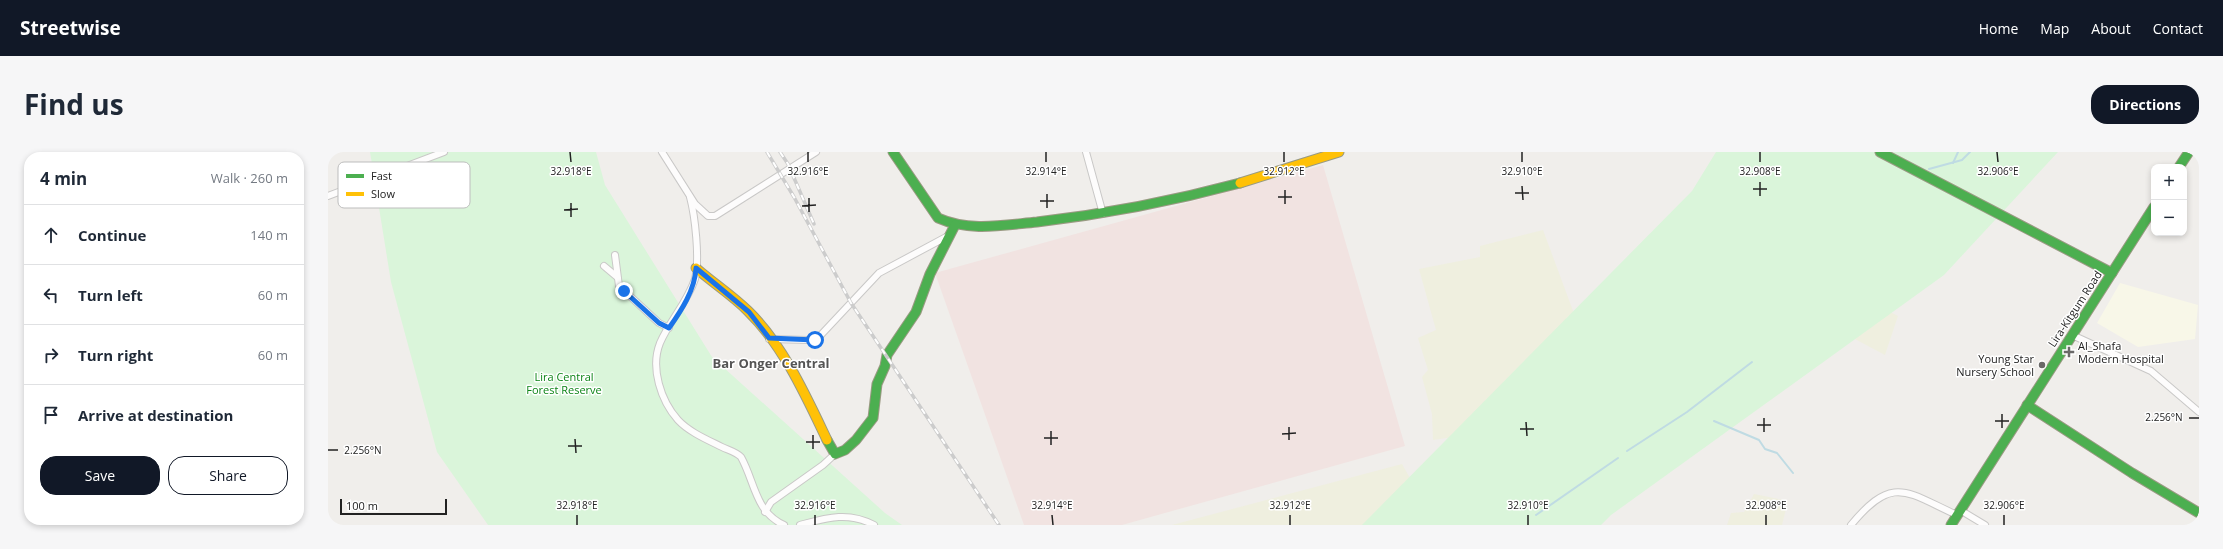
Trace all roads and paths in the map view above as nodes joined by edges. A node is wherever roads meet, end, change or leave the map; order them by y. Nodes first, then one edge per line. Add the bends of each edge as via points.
1 (444, 152) edge
2 (662, 152) edge
3 (816, 152) edge
4 (893, 152) edge
5 (1086, 152) edge
6 (1340, 152) edge
7 (1880, 152) edge
8 (2189, 152) edge
9 (418, 162) edge
10 (2181, 164) edge
11 (338, 192) edge
12 (328, 196) edge
13 (690, 197) junction
14 (2151, 212) edge
15 (1103, 214) junction
16 (955, 225) junction
17 (948, 236) junction
18 (615, 255) dead end
19 (604, 266) dead end
20 (696, 268) junction
21 (2112, 273) junction
22 (617, 277) junction
23 (669, 328) junction
24 (2072, 335) junction
25 (769, 338) junction
26 (2027, 405) junction
27 (2199, 412) edge
28 (835, 454) junction
29 (758, 500) junction
30 (771, 502) junction
31 (766, 512) junction
32 (1959, 512) junction
33 (2199, 513) edge
34 (784, 525) edge
35 (800, 525) edge
36 (874, 525) edge
37 (1851, 525) edge
38 (1951, 525) edge
39 (1985, 525) edge

1 - 9 street
2 - 13 street
3 - 13 street via 715,216 708,216 702,212
4 - 16 street via 932,213
5 - 15 street
6 - 15 street via 1196,194
7 - 21 street
8 - 10 street
11 - 12 street
13 - 20 street via 694,212
14 - 21 street, Lira-Kitgum Road
15 - 16 street via 1006,224
16 - 17 street
17 - 25 street via 879,274 815,340
17 - 28 street via 916,312 887,355 877,386 873,420 848,448
18 - 22 street
19 - 22 street
20 - 23 street via 685,302
20 - 25 street via 749,312
21 - 24 street, Lira-Kitgum Road
22 - 23 street via 619,286 624,291 659,323
23 - 29 street via 657,356 659,381 666,402 679,420 697,434 741,457
24 - 26 street, Lira-Kitgum Road
24 - 27 street via 2151,371
25 - 28 street
26 - 32 street, Lira-Kitgum Road
26 - 33 street
28 - 30 street
29 - 30 street
29 - 31 street
30 - 31 street
31 - 34 street
32 - 37 street via 1911,492 1893,492 1879,497
32 - 38 street, Lira-Kitgum Road
32 - 39 street
35 - 36 street via 842,515

